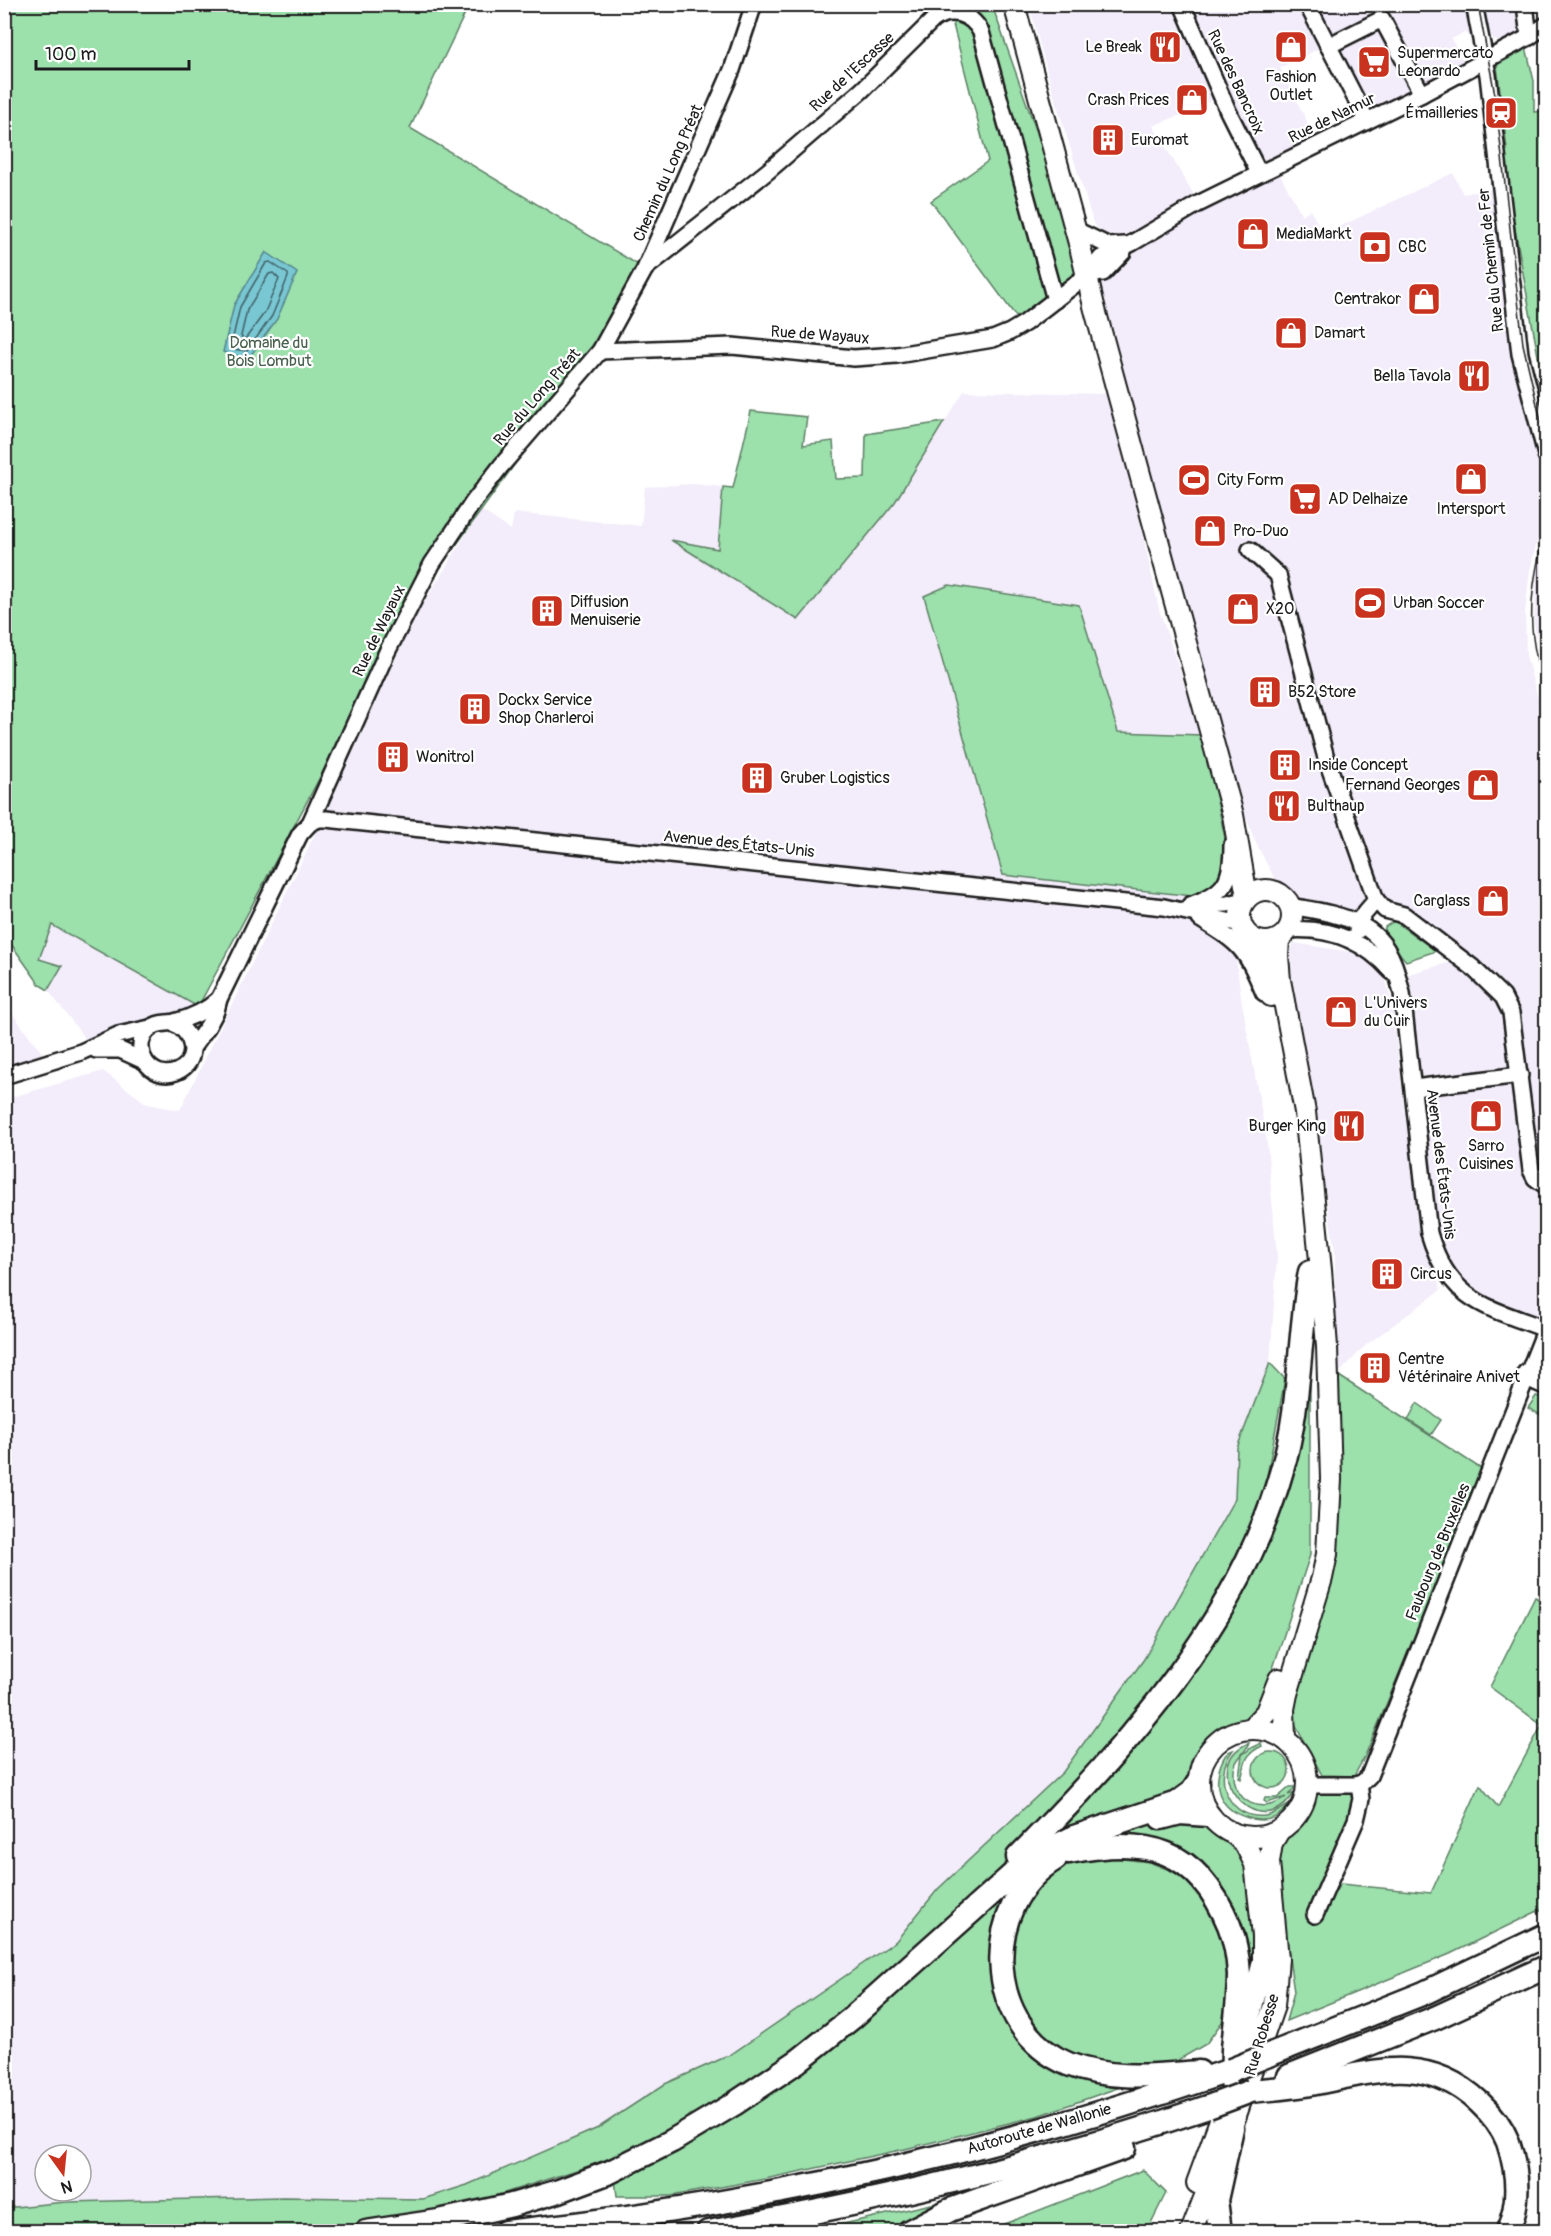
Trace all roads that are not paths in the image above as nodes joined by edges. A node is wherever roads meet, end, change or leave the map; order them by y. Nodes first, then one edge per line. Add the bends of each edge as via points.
1 (754, 4) edge
2 (1014, 4) edge
3 (1182, 4) edge
4 (1307, 4) edge
5 (1474, 4) edge
6 (1525, 4) edge
7 (1546, 25) edge
8 (1529, 37) junction
9 (1328, 46) junction
10 (1486, 59) junction
11 (1422, 94) junction
12 (1367, 121) junction
13 (1259, 173) junction
14 (1076, 230) junction
15 (1132, 243) junction
16 (645, 269) junction
17 (1087, 275) junction
18 (1055, 300) junction
19 (600, 351) junction
20 (1546, 455) edge
21 (501, 466) joint
22 (1250, 550) dead end
23 (1233, 815) junction
24 (310, 823) junction
25 (1265, 889) junction
26 (1246, 899) junction
27 (1380, 905) junction
28 (1291, 906) junction
29 (1193, 910) junction
30 (1241, 924) junction
31 (1364, 926) junction
32 (1283, 934) junction
33 (1255, 940) junction
34 (1356, 940) junction
35 (1396, 976) junction
36 (219, 999) junction
37 (1272, 1001) junction
38 (172, 1023) junction
39 (150, 1028) junction
40 (192, 1048) junction
41 (81, 1052) junction
42 (144, 1060) junction
43 (4, 1076) edge
44 (1520, 1076) junction
45 (1414, 1088) junction
46 (1546, 1186) edge
47 (1310, 1272) junction
48 (1546, 1329) edge
49 (1537, 1379) edge
50 (1251, 1728) junction
51 (1285, 1739) junction
52 (1198, 1783) junction
53 (1359, 1784) junction
54 (1307, 1785) junction
55 (1208, 1815) junction
56 (1279, 1831) junction
57 (1234, 1834) junction
58 (1065, 1853) junction
59 (986, 1896) junction
60 (1315, 1915) dead end
61 (1546, 1935) edge
62 (1546, 1967) edge
63 (1306, 2077) junction
64 (1179, 2081) junction
65 (1238, 2083) junction
66 (1169, 2120) junction
67 (1232, 2128) junction
68 (366, 2232) edge
69 (506, 2232) edge
70 (708, 2232) edge
71 (908, 2232) edge
72 (1179, 2232) edge
73 (1191, 2232) edge
74 (1220, 2232) edge
75 (1507, 2232) edge

1 - 16 street, Chemin du Long Préat via 732,70
2 - 14 main road
3 - 13 street, Rue des Bancroix
4 - 9 street
5 - 10 street, Rue du Chemin de Fer
6 - 8 street
7 - 8 street, Rue de Namur
8 - 10 street, Rue de Namur
9 - 11 street via 1382,19
9 - 12 street
10 - 11 street, Rue de Namur
10 - 20 street, Rue du Chemin de Fer via 1519,346
11 - 12 street, Rue de Namur
12 - 13 street, Rue de Namur
13 - 15 street, Rue de Namur
14 - 15 street via 1108,246
14 - 17 main road
15 - 17 street, Rue de Namur via 1103,273
16 - 18 street, Rue de l'Escasse via 768,171 861,90 933,20 956,13 976,22 981,32
16 - 19 street, Chemin du Long Préat
17 - 18 street, Rue de Wayaux
17 - 23 main road
18 - 19 street, Rue de Wayaux via 1010,332 993,339 875,358 732,346
19 - 21 street, Rue du Long Préat
21 - 24 street, Rue de Wayaux via 432,564 387,652
22 - 27 street via 1278,575 1326,758
23 - 25 main road via 1248,841
23 - 26 main road
23 - 29 street via 1232,861 1225,883
24 - 29 street, Avenue des États-Unis via 326,819
24 - 36 street, Rue de Wayaux via 300,834
25 - 26 main road
25 - 28 main road via 1281,894
26 - 29 street, Avenue des États-Unis
26 - 30 main road via 1240,909
27 - 31 street
27 - 44 street via 1404,915 1472,967 1503,997 1511,1013
28 - 31 street
28 - 32 main road via 1292,920
29 - 30 street, Avenue des États-Unis
29 - 37 street via 1235,941 1250,960 1264,994
30 - 33 main road
31 - 34 street
31 - 35 street, Avenue des États-Unis via 1389,953
32 - 33 main road via 1269,942
32 - 34 street, Avenue des États-Unis via 1308,929
32 - 51 main road via 1278,956 1282,992 1305,1112 1321,1270 1331,1479 1327,1554 1287,1694
33 - 37 main road via 1263,957
34 - 35 street, Avenue des États-Unis
35 - 45 street, Avenue des États-Unis via 1402,993
36 - 38 street via 203,1012
36 - 40 street, Rue de Wayaux via 212,1018
37 - 47 main road via 1293,1111
38 - 39 street
38 - 40 street via 186,1032
39 - 41 street via 118,1035
39 - 42 street via 142,1040
40 - 42 street via 188,1062 168,1074 155,1071
41 - 42 street via 111,1048
41 - 43 street
44 - 45 street
44 - 46 street via 1531,1170 1534,1178
45 - 48 street, Avenue des États-Unis via 1429,1233 1444,1271 1472,1300
47 - 50 main road via 1318,1415 1316,1553 1276,1691 1266,1712
47 - 59 highway via 1283,1469 1262,1530 1235,1586 1161,1698 1066,1809 993,1883
48 - 49 street, Faubourg de Bruxelles
49 - 53 street, Faubourg de Bruxelles via 1371,1770
50 - 51 main road
50 - 52 main road via 1231,1733 1214,1745 1202,1762
51 - 54 main road via 1304,1763
52 - 55 main road
52 - 59 highway via 1177,1803 1050,1847 1030,1858
53 - 54 street
53 - 60 street via 1361,1799 1356,1820
54 - 56 main road via 1297,1814
55 - 57 main road
55 - 58 highway via 1170,1815
56 - 57 main road via 1257,1837
56 - 67 main road, Rue Robesse via 1269,1862 1278,1959 1274,2006
57 - 65 main road, Rue Robesse via 1245,1844 1255,1864 1263,1961
58 - 64 highway via 1035,1874 1009,1914 1002,1936 1001,1960 1011,2006 1032,2038 1066,2063 1089,2071
58 - 65 highway via 1110,1845 1153,1850 1190,1866 1212,1891 1233,1932 1239,1972
59 - 68 highway via 900,1976 798,2061 672,2141 610,2172 512,2205
61 - 65 highway, Autoroute de Wallonie, bridge via 1424,1993 1316,2036
62 - 63 highway
63 - 65 highway
63 - 75 highway via 1390,2069 1416,2071 1442,2077 1469,2092 1490,2111 1505,2134 1513,2159 1516,2203
64 - 65 highway
64 - 69 highway, Autoroute de Wallonie via 1044,2129 915,2163 659,2213
65 - 66 highway, Autoroute de Wallonie, bridge
65 - 72 main road, Rue Robesse
66 - 70 highway, Autoroute de Wallonie via 921,2189
66 - 71 highway via 1125,2148 950,2210
67 - 73 main road, Rue Robesse
67 - 74 highway via 1216,2200

